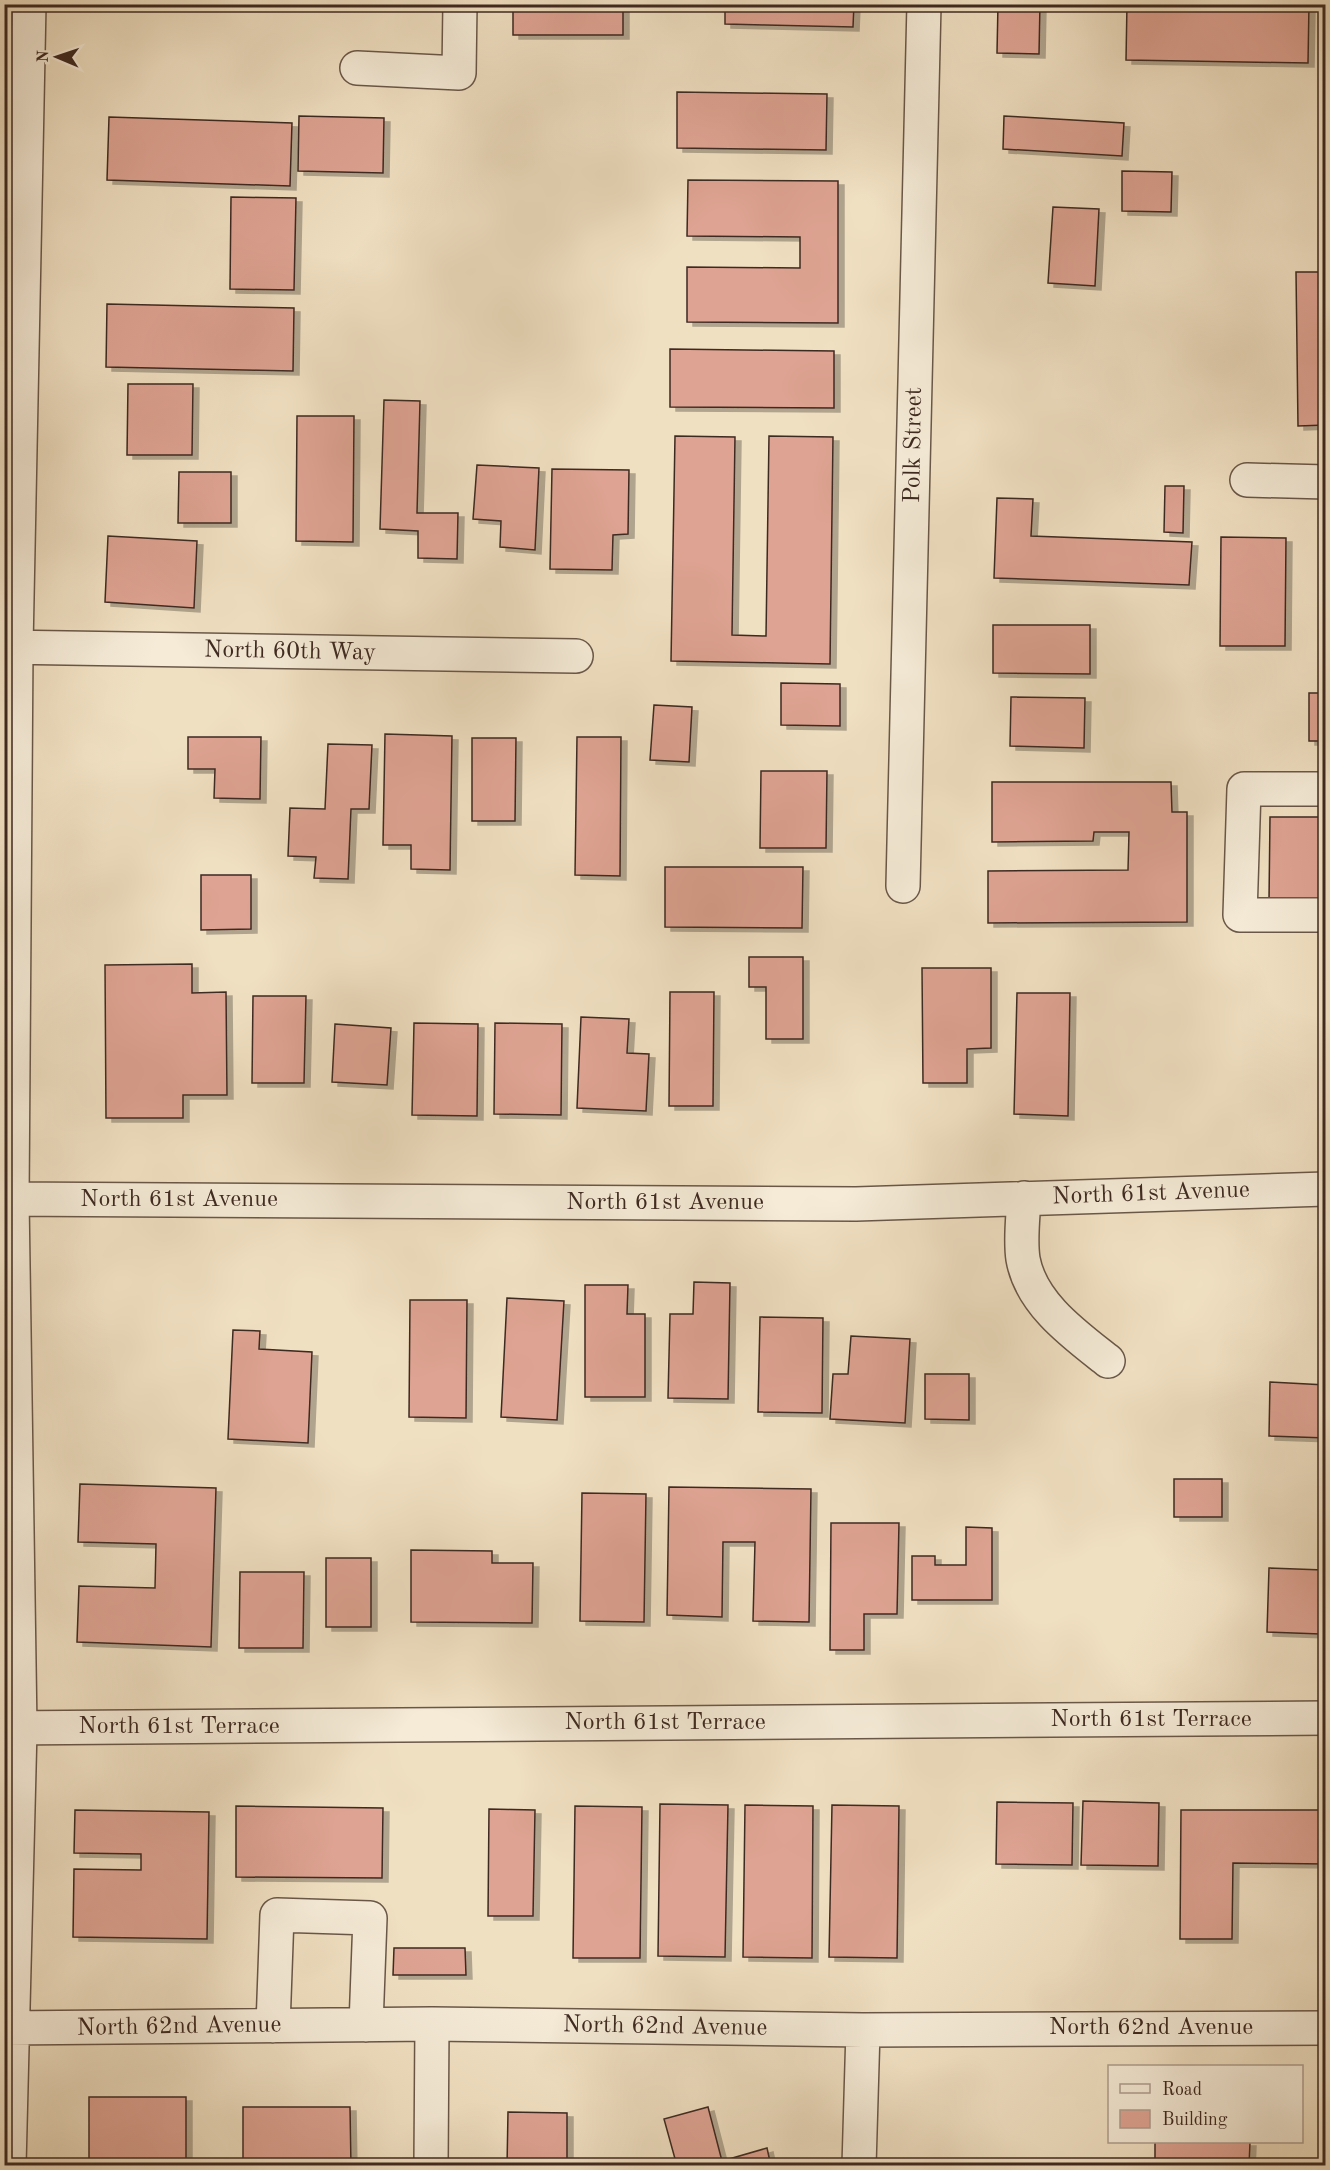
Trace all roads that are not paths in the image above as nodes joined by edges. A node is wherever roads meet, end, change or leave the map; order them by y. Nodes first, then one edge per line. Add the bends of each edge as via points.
1 (29, 4) edge
2 (460, 4) edge
3 (924, 4) edge
4 (357, 68) dead end
5 (15, 99) edge
6 (1247, 480) dead end
7 (1326, 482) edge
8 (10, 647) edge
9 (576, 656) dead end
10 (1326, 789) edge
11 (903, 886) dead end
12 (1326, 915) edge
13 (1326, 1188) edge
14 (1024, 1198) junction
15 (8, 1199) edge
16 (1108, 1361) dead end
17 (1326, 1719) edge
18 (12, 1729) edge
19 (432, 2024) junction
20 (366, 2025) junction
21 (273, 2026) junction
22 (9, 2028) edge
23 (1326, 2028) edge
24 (863, 2030) junction
25 (9, 2166) edge
26 (431, 2166) edge
27 (859, 2166) edge

1 - 5 street
2 - 4 street via 459,73
3 - 11 street, Polk Street
5 - 8 street
6 - 7 street
8 - 9 street, North 60th Way
8 - 15 street
10 - 12 street via 1244,789 1240,915
13 - 14 street, North 61st Avenue
14 - 15 street, North 61st Avenue via 856,1204
14 - 16 street via 1023,1260 1032,1288 1065,1327
15 - 18 street
17 - 18 street, North 61st Terrace
18 - 22 street
19 - 20 street, North 62nd Avenue
19 - 24 street, North 62nd Avenue
19 - 26 street
20 - 21 street, North 62nd Avenue
20 - 21 street via 370,1918 277,1915
21 - 22 street, North 62nd Avenue
22 - 25 street
23 - 24 street, North 62nd Avenue
24 - 27 street

